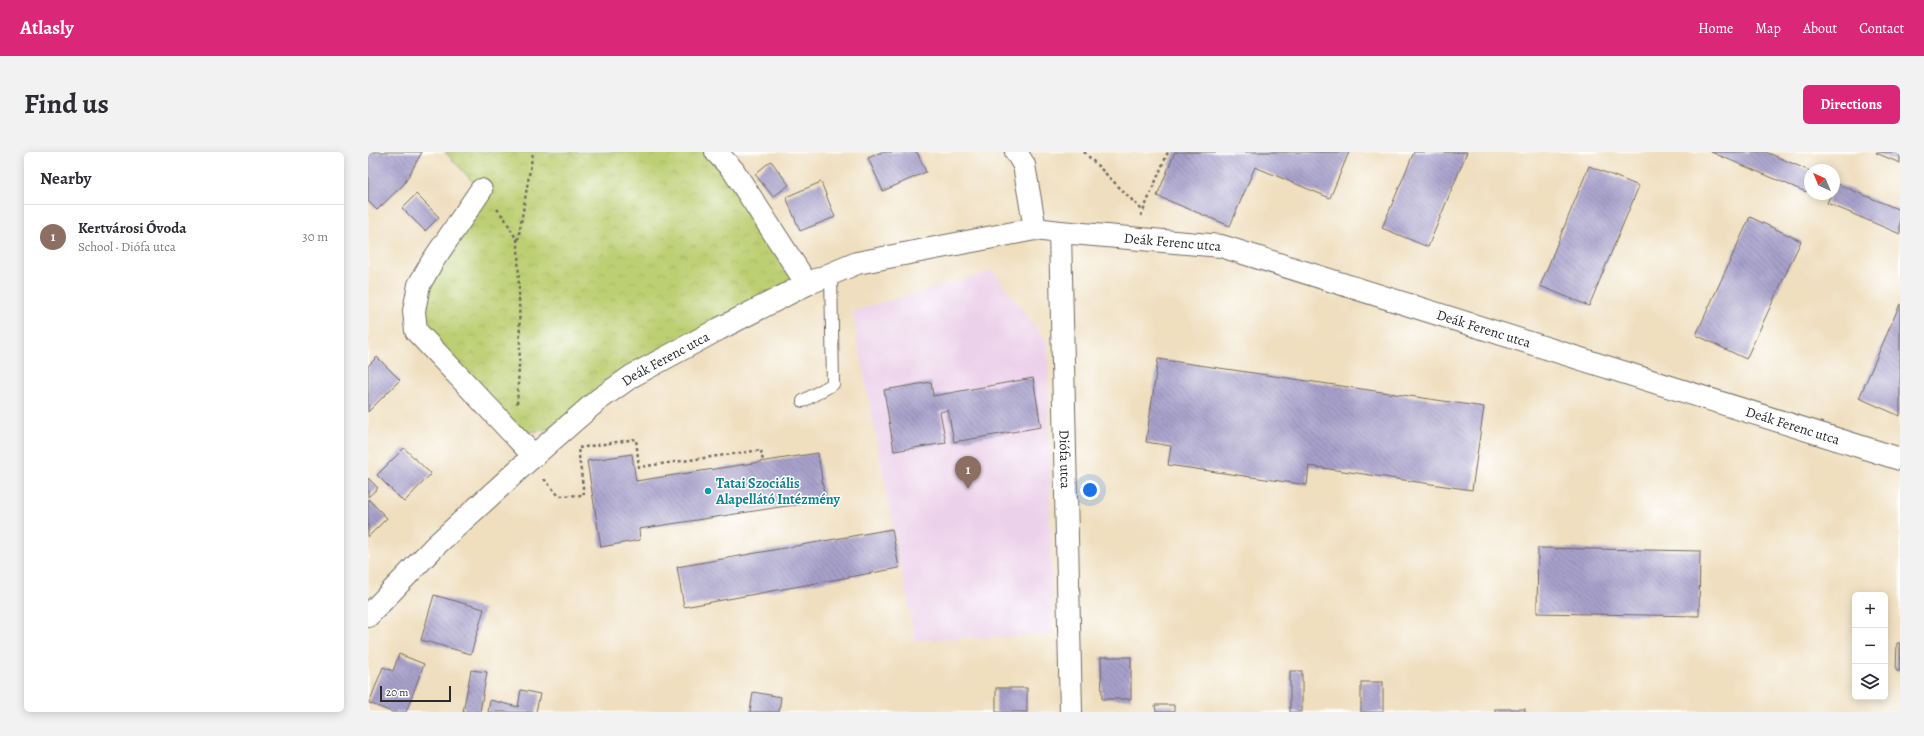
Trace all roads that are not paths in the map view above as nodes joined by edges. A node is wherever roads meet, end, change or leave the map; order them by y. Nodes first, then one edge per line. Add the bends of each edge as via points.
1 (716, 152) edge
2 (1016, 152) edge
3 (481, 190) road end
4 (1035, 229) junction
5 (1060, 232) junction
6 (831, 274) junction
7 (807, 284) junction
8 (803, 402) dead end
9 (531, 458) junction
10 (1900, 459) edge
11 (370, 607) edge
12 (1071, 712) edge

1 - 7 street via 733,170
2 - 4 street via 1024,165
3 - 9 street via 419,285 414,311 416,331 515,436
4 - 5 street
4 - 6 street, Deák Ferenc utca via 857,263
5 - 10 street, Deák Ferenc utca via 1221,246
5 - 12 street, Diófa utca
6 - 7 street, Deák Ferenc utca
6 - 8 lane via 833,384
7 - 9 street, Deák Ferenc utca via 632,376 598,400
9 - 11 street, Deák Ferenc utca

